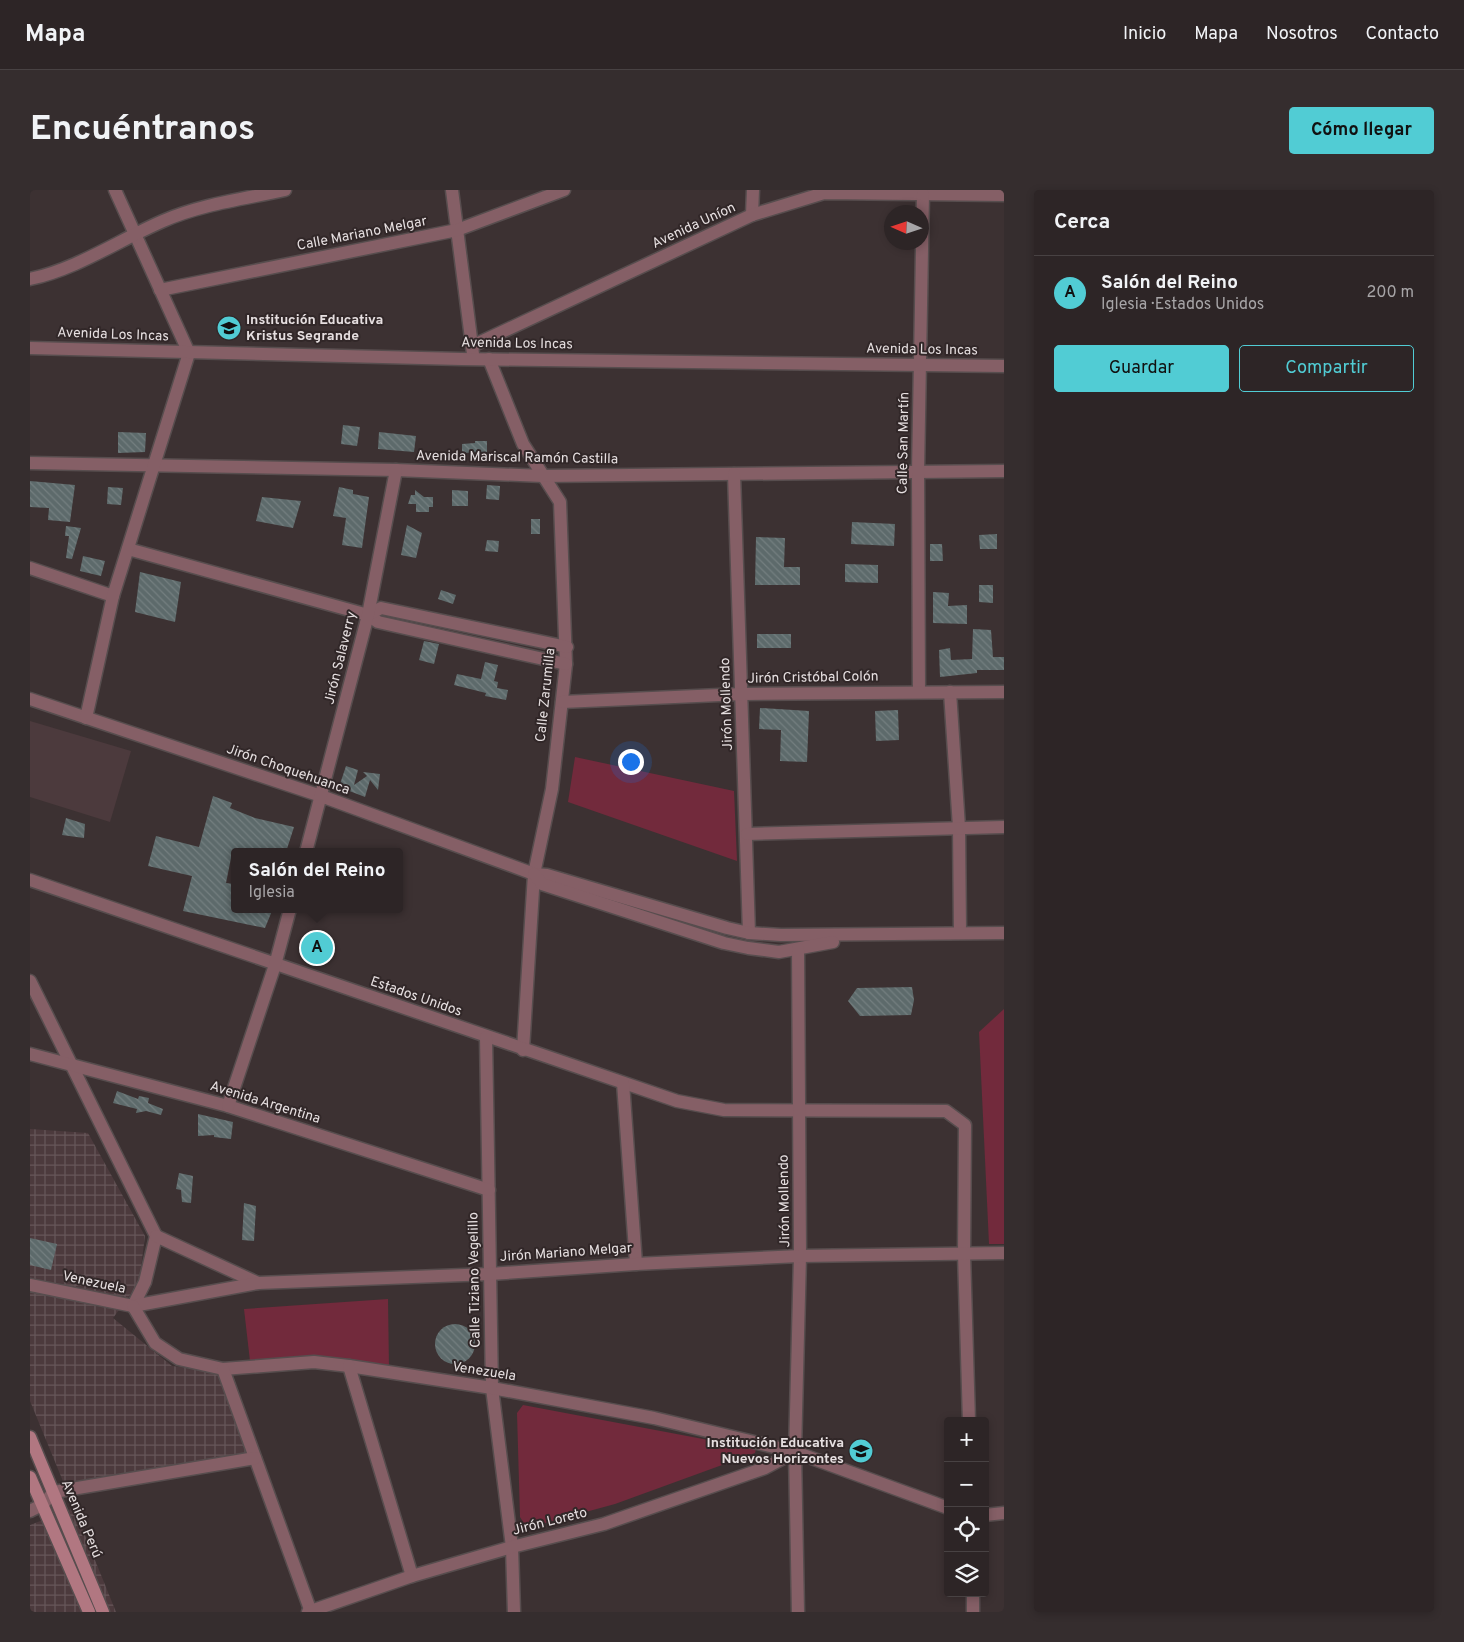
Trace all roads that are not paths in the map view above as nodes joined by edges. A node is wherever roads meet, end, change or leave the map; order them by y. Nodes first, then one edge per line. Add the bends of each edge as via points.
1 (115, 190) edge
2 (285, 190) edge
3 (452, 190) edge
4 (564, 190) edge
5 (753, 190) edge
6 (868, 192) edge
7 (923, 194) junction
8 (1004, 195) edge
9 (752, 216) junction
10 (457, 230) junction
11 (134, 235) junction
12 (30, 279) edge
13 (160, 290) junction
14 (30, 348) edge
15 (472, 352) junction
16 (189, 353) junction
17 (489, 359) junction
18 (920, 365) junction
19 (1004, 366) edge
20 (30, 463) edge
21 (153, 465) junction
22 (396, 470) junction
23 (1004, 471) edge
24 (918, 472) junction
25 (734, 474) junction
26 (543, 476) junction
27 (128, 549) junction
28 (30, 568) edge
29 (113, 596) junction
30 (368, 615) junction
31 (567, 647) junction
32 (566, 664) junction
33 (918, 692) junction
34 (950, 692) junction
35 (1004, 692) edge
36 (742, 694) junction
37 (30, 699) edge
38 (562, 702) junction
39 (86, 718) junction
40 (321, 796) junction
41 (960, 827) junction
42 (1004, 827) edge
43 (747, 834) junction
44 (307, 848) edge
45 (534, 874) junction
46 (30, 880) edge
47 (289, 913) edge
48 (960, 932) junction
49 (749, 933) junction
50 (1004, 933) edge
51 (869, 936) junction
52 (798, 949) junction
53 (275, 965) junction
54 (30, 981) edge
55 (486, 1037) junction
56 (523, 1050) junction
57 (30, 1054) edge
58 (73, 1066) junction
59 (623, 1083) junction
60 (228, 1106) junction
61 (799, 1110) junction
62 (488, 1190) junction
63 (156, 1236) junction
64 (1004, 1253) edge
65 (964, 1254) junction
66 (800, 1256) junction
67 (636, 1264) junction
68 (490, 1274) junction
69 (258, 1283) junction
70 (30, 1285) edge
71 (133, 1306) junction
72 (349, 1366) junction
73 (223, 1369) junction
74 (492, 1388) junction
75 (969, 1417) edge
76 (30, 1437) edge
77 (796, 1452) junction
78 (255, 1458) junction
79 (30, 1477) edge
80 (54, 1492) junction
81 (42, 1505) junction
82 (945, 1507) edge
83 (30, 1511) edge
84 (1004, 1513) edge
85 (989, 1515) edge
86 (512, 1547) junction
87 (412, 1576) junction
88 (973, 1597) edge
89 (89, 1612) edge
90 (103, 1612) edge
91 (310, 1612) edge
92 (514, 1612) edge
93 (798, 1612) edge
94 (973, 1612) edge

1 - 11 street
2 - 11 street via 206,206
3 - 10 street
4 - 10 street, Calle Mariano Melgar
5 - 9 street
6 - 7 street, Avenida Uníon
6 - 9 street, Avenida Uníon via 824,192
7 - 8 street, Avenida Uníon
7 - 18 street, Calle San Martín
9 - 15 street, Avenida Uníon
10 - 13 street, Calle Mariano Melgar
10 - 15 street
11 - 12 street via 51,274
11 - 13 street
13 - 16 street
14 - 16 street, Avenida Los Incas
15 - 16 street, Avenida Los Incas
15 - 17 street, Avenida Los Incas
16 - 21 street
17 - 18 street, Avenida Los Incas
17 - 26 street, Calle Zarumilla via 523,444
18 - 19 street, Avenida Los Incas
18 - 24 street, Calle San Martín
20 - 21 street, Avenida Mariscal Ramón Castilla
21 - 22 street, Avenida Mariscal Ramón Castilla
21 - 27 street
22 - 26 street, Avenida Mariscal Ramón Castilla
22 - 30 street, Jirón Salaverry
23 - 24 street, Avenida Mariscal Ramón Castilla
24 - 25 street, Avenida Mariscal Ramón Castilla
24 - 33 street, Calle San Martín
25 - 26 street, Avenida Mariscal Ramón Castilla
25 - 36 street, Jirón Mollendo
26 - 31 street, Calle Zarumilla via 560,502
27 - 29 street
27 - 30 street
28 - 29 street
29 - 39 street
30 - 31 street via 381,608
30 - 32 street via 378,622
30 - 40 street, Jirón Salaverry
31 - 32 street, Calle Zarumilla
32 - 38 street, Calle Zarumilla
33 - 34 street, Jirón Cristóbal Colón
33 - 36 street, Jirón Cristóbal Colón
34 - 35 street, Jirón Cristóbal Colón
34 - 41 street
36 - 38 street, Jirón Cristóbal Colón
36 - 43 street, Jirón Mollendo
37 - 39 street, Jirón Choquehuanca
38 - 45 street, Calle Zarumilla via 552,788
39 - 40 street, Jirón Choquehuanca
40 - 44 street, Jirón Salaverry
40 - 45 street, Jirón Choquehuanca
41 - 42 street
41 - 43 street
41 - 48 street
43 - 49 street, Jirón Mollendo
45 - 49 street, Jirón Choquehuanca
45 - 52 street, Jirón Choquehuanca via 542,884 724,943 779,952
45 - 56 street, Calle Zarumilla
46 - 53 street, Estados Unidos
47 - 53 street
48 - 50 street, Jirón Choquehuanca
48 - 51 street, Jirón Choquehuanca
49 - 51 street, Jirón Choquehuanca
51 - 52 street, Jirón Choquehuanca
52 - 61 street, Jirón Mollendo
53 - 55 street, Estados Unidos
53 - 60 street
54 - 58 street
55 - 56 street, Estados Unidos
55 - 62 street, Calle Tiziano Vegelillo
56 - 59 street, Estados Unidos
57 - 58 street, Avenida Argentina
58 - 60 street, Avenida Argentina
58 - 63 street
59 - 61 street, Estados Unidos via 677,1101 724,1110
59 - 67 street
60 - 62 street, Avenida Argentina
61 - 65 street, Estados Unidos via 946,1111 965,1125
61 - 66 street, Jirón Mollendo
62 - 68 street, Calle Tiziano Vegelillo
63 - 69 street
63 - 71 street via 146,1282
64 - 65 street, Jirón Mariano Melgar
65 - 66 street, Jirón Mariano Melgar
65 - 75 street
66 - 67 street, Jirón Mariano Melgar
66 - 77 street, Jirón Mollendo
67 - 68 street, Jirón Mariano Melgar
68 - 69 street, Jirón Mariano Melgar
68 - 74 street, Calle Tiziano Vegelillo
69 - 71 street, Jirón Mariano Melgar
70 - 71 street, Venezuela
71 - 73 street, Venezuela via 155,1343 179,1359
72 - 73 street, Venezuela via 314,1362
72 - 74 street, Venezuela
72 - 87 street
73 - 78 street
74 - 77 street, Venezuela via 654,1418
74 - 86 street, Calle Tiziano Vegelillo
76 - 80 main road, Avenida Perú
77 - 82 street, Venezuela
77 - 86 street, Jirón Loreto via 765,1468 604,1524
77 - 93 street, Jirón Mollendo
78 - 80 street
78 - 91 street
79 - 81 main road
80 - 81 street
80 - 90 main road, Avenida Perú
81 - 83 street
81 - 89 main road
84 - 85 street
86 - 87 street, Jirón Loreto
86 - 92 street, Calle Tiziano Vegelillo
87 - 91 street, Jirón Loreto
88 - 94 street

